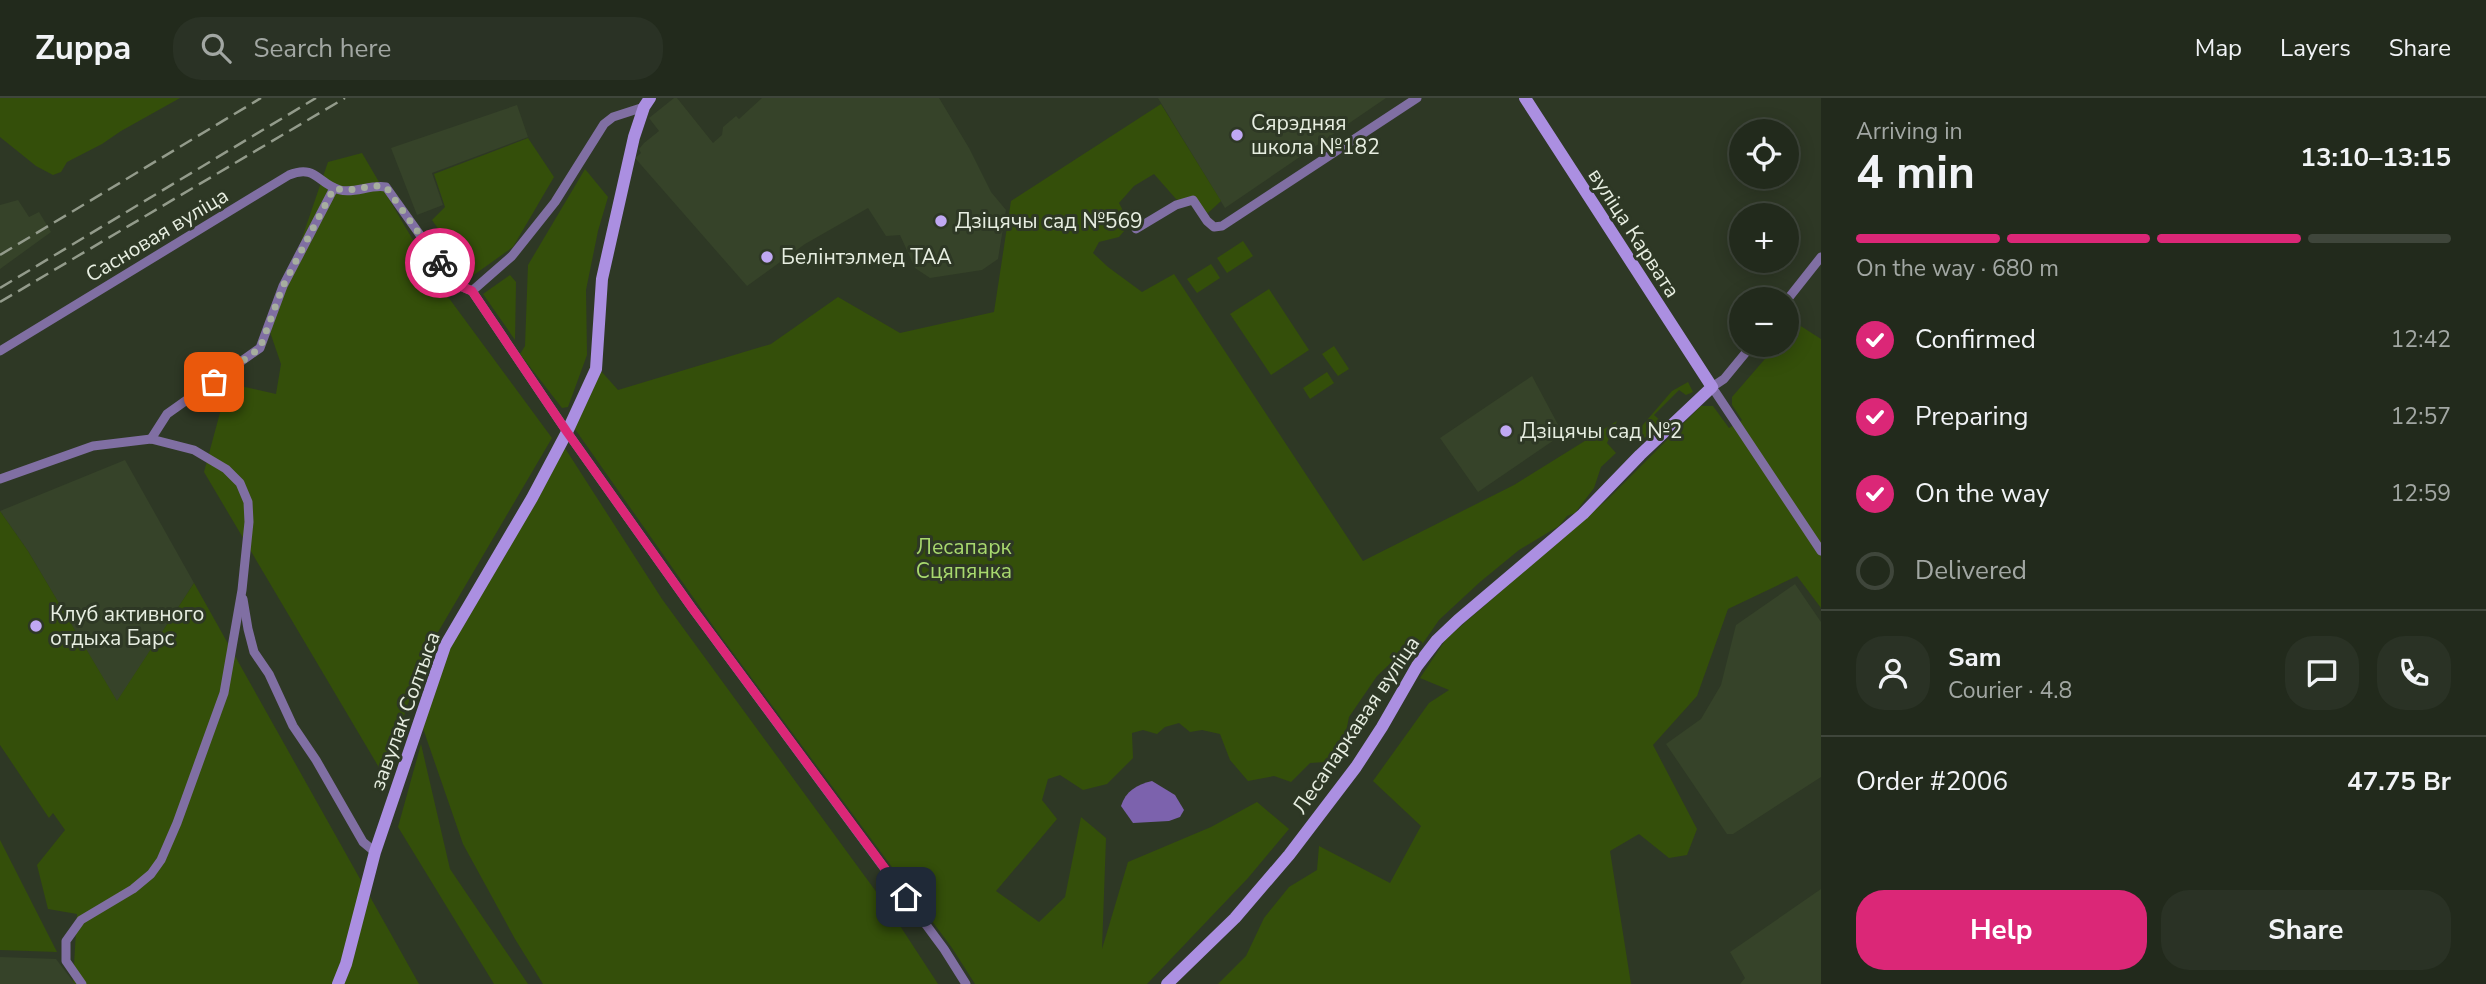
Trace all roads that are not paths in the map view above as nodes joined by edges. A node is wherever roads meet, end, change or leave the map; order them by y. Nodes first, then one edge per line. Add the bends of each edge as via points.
1 (1417, 98) edge
2 (1525, 98) edge
3 (647, 103) edge
4 (334, 188) junction
5 (1136, 229) dead end
6 (1821, 257) edge
7 (1797, 287) edge
8 (472, 291) junction
9 (0, 351) edge
10 (1742, 357) edge
11 (1712, 387) junction
12 (567, 432) junction
13 (151, 439) junction
14 (0, 479) edge
15 (1821, 551) edge
16 (242, 590) junction
17 (375, 852) junction
18 (82, 984) edge
19 (338, 984) edge
20 (966, 984) edge
21 (1167, 984) edge

1 - 5 street via 1222,226 1207,221 1193,200
2 - 11 street, вуліца Карвата
3 - 8 street via 604,124 555,202 512,256
3 - 12 street, завулак Солтыса via 631,149 601,279 596,369
4 - 8 street, Сасновая вуліца via 386,187 447,273
4 - 9 street, Сасновая вуліца via 314,173 289,175
4 - 13 street via 283,286 260,348 167,414
6 - 7 street
8 - 12 street
10 - 11 street
11 - 15 street, вуліца Карвата
11 - 21 street, Лесапаркавая вуліца via 1583,514 1437,640 1356,767 1289,855 1235,918
12 - 17 street, завулак Солтыса via 445,646
12 - 20 street
13 - 14 street via 93,446
13 - 16 street via 194,450 240,483 248,502 249,522
16 - 17 street via 254,652 363,842
16 - 18 street via 224,694 161,860 151,874 81,920 66,941 66,961
17 - 19 street, завулак Солтыса

